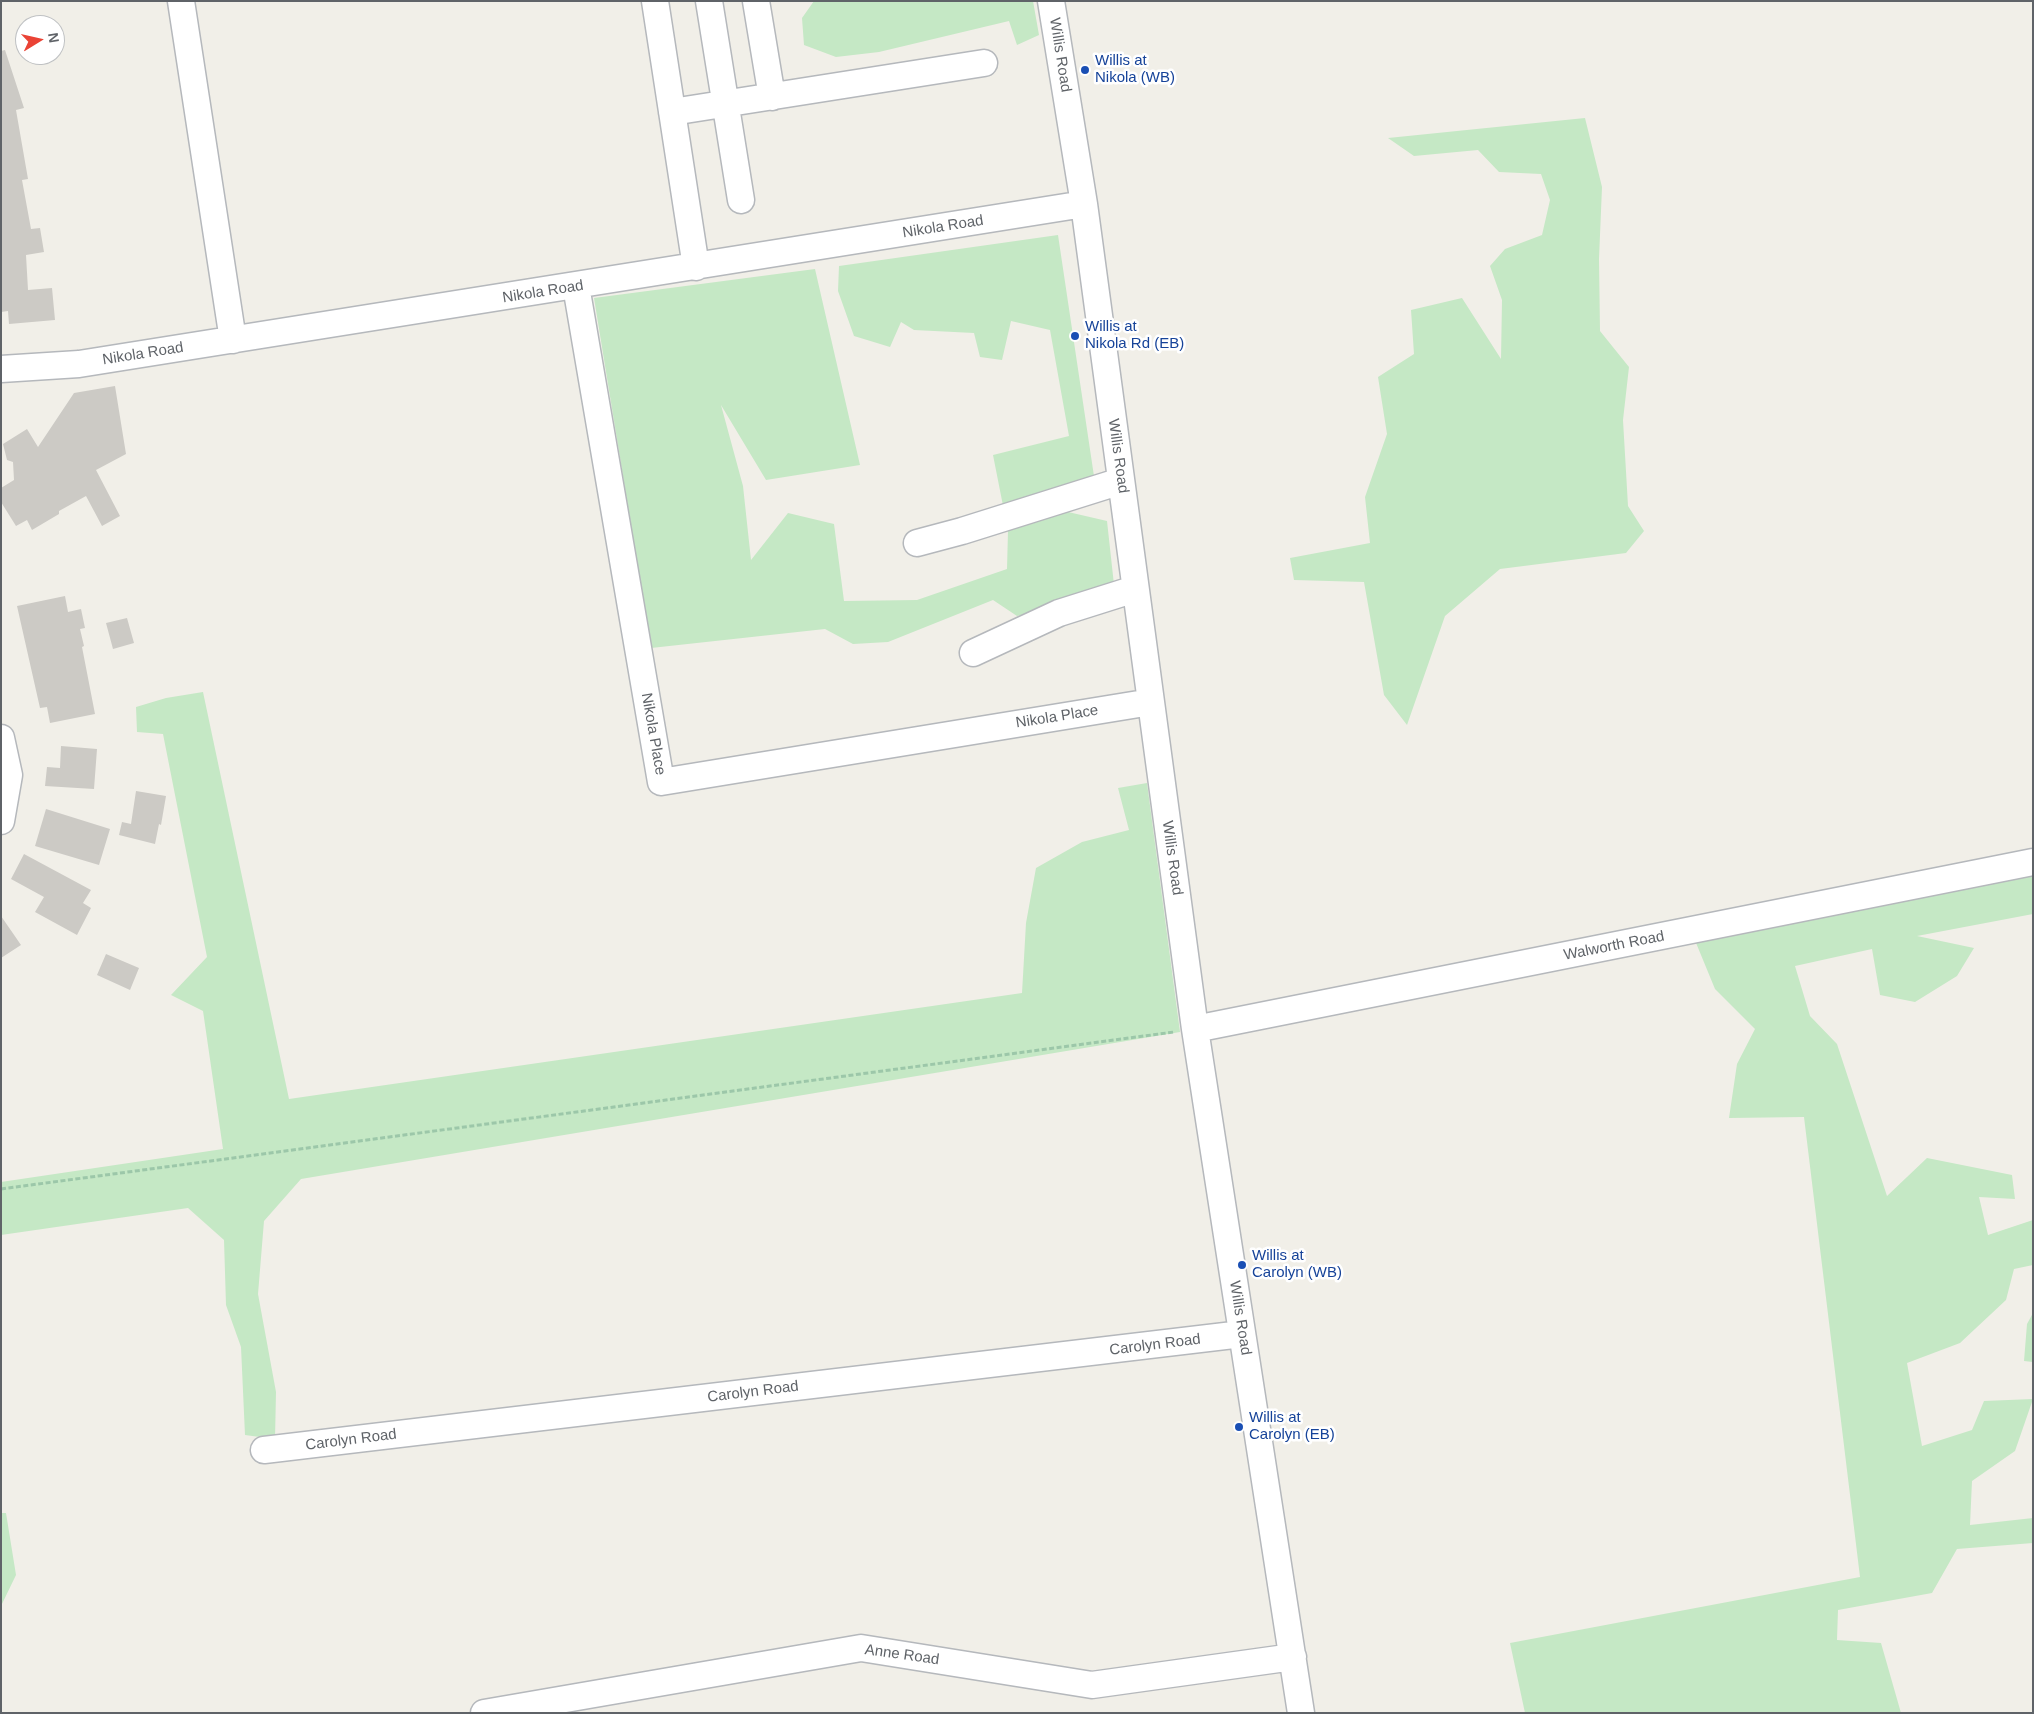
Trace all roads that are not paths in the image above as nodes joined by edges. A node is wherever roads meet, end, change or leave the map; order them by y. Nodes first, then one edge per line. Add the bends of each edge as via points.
1 (181, 1) edge
2 (655, 1) edge
3 (709, 1) edge
4 (756, 1) edge
5 (1051, 1) edge
6 (984, 63) dead end
7 (772, 96) junction
8 (727, 103) junction
9 (672, 112) junction
10 (741, 200) dead end
11 (1084, 204) junction
12 (696, 267) junction
13 (576, 286) junction
14 (232, 340) junction
15 (1, 369) edge
16 (1121, 480) junction
17 (918, 542) dead end
18 (1135, 589) junction
19 (973, 653) dead end
20 (1150, 702) junction
21 (1, 738) edge
22 (1, 821) edge
23 (2033, 862) edge
24 (1195, 1029) junction
25 (1242, 1334) junction
26 (264, 1450) dead end
27 (1293, 1657) junction
28 (484, 1713) edge
29 (1301, 1713) edge

1 - 14 street
2 - 9 street
3 - 8 street
4 - 7 street
5 - 11 street, Willis Road
6 - 7 street
7 - 8 street
8 - 9 street
8 - 10 street
9 - 12 street
11 - 12 street, Nikola Road
11 - 16 street, Willis Road
12 - 13 street, Nikola Road
13 - 14 street, Nikola Road
13 - 20 street, Nikola Place via 661,782
14 - 15 street, Nikola Road via 79,364
16 - 17 street
16 - 18 street, Willis Road
18 - 19 street via 1058,613
18 - 20 street, Willis Road
20 - 24 street, Willis Road
21 - 22 street via 9,775
23 - 24 street, Walworth Road
24 - 25 street, Willis Road
25 - 26 street, Carolyn Road
25 - 27 street, Willis Road
27 - 28 street, Anne Road via 1092,1685 861,1648
27 - 29 street, Willis Road

